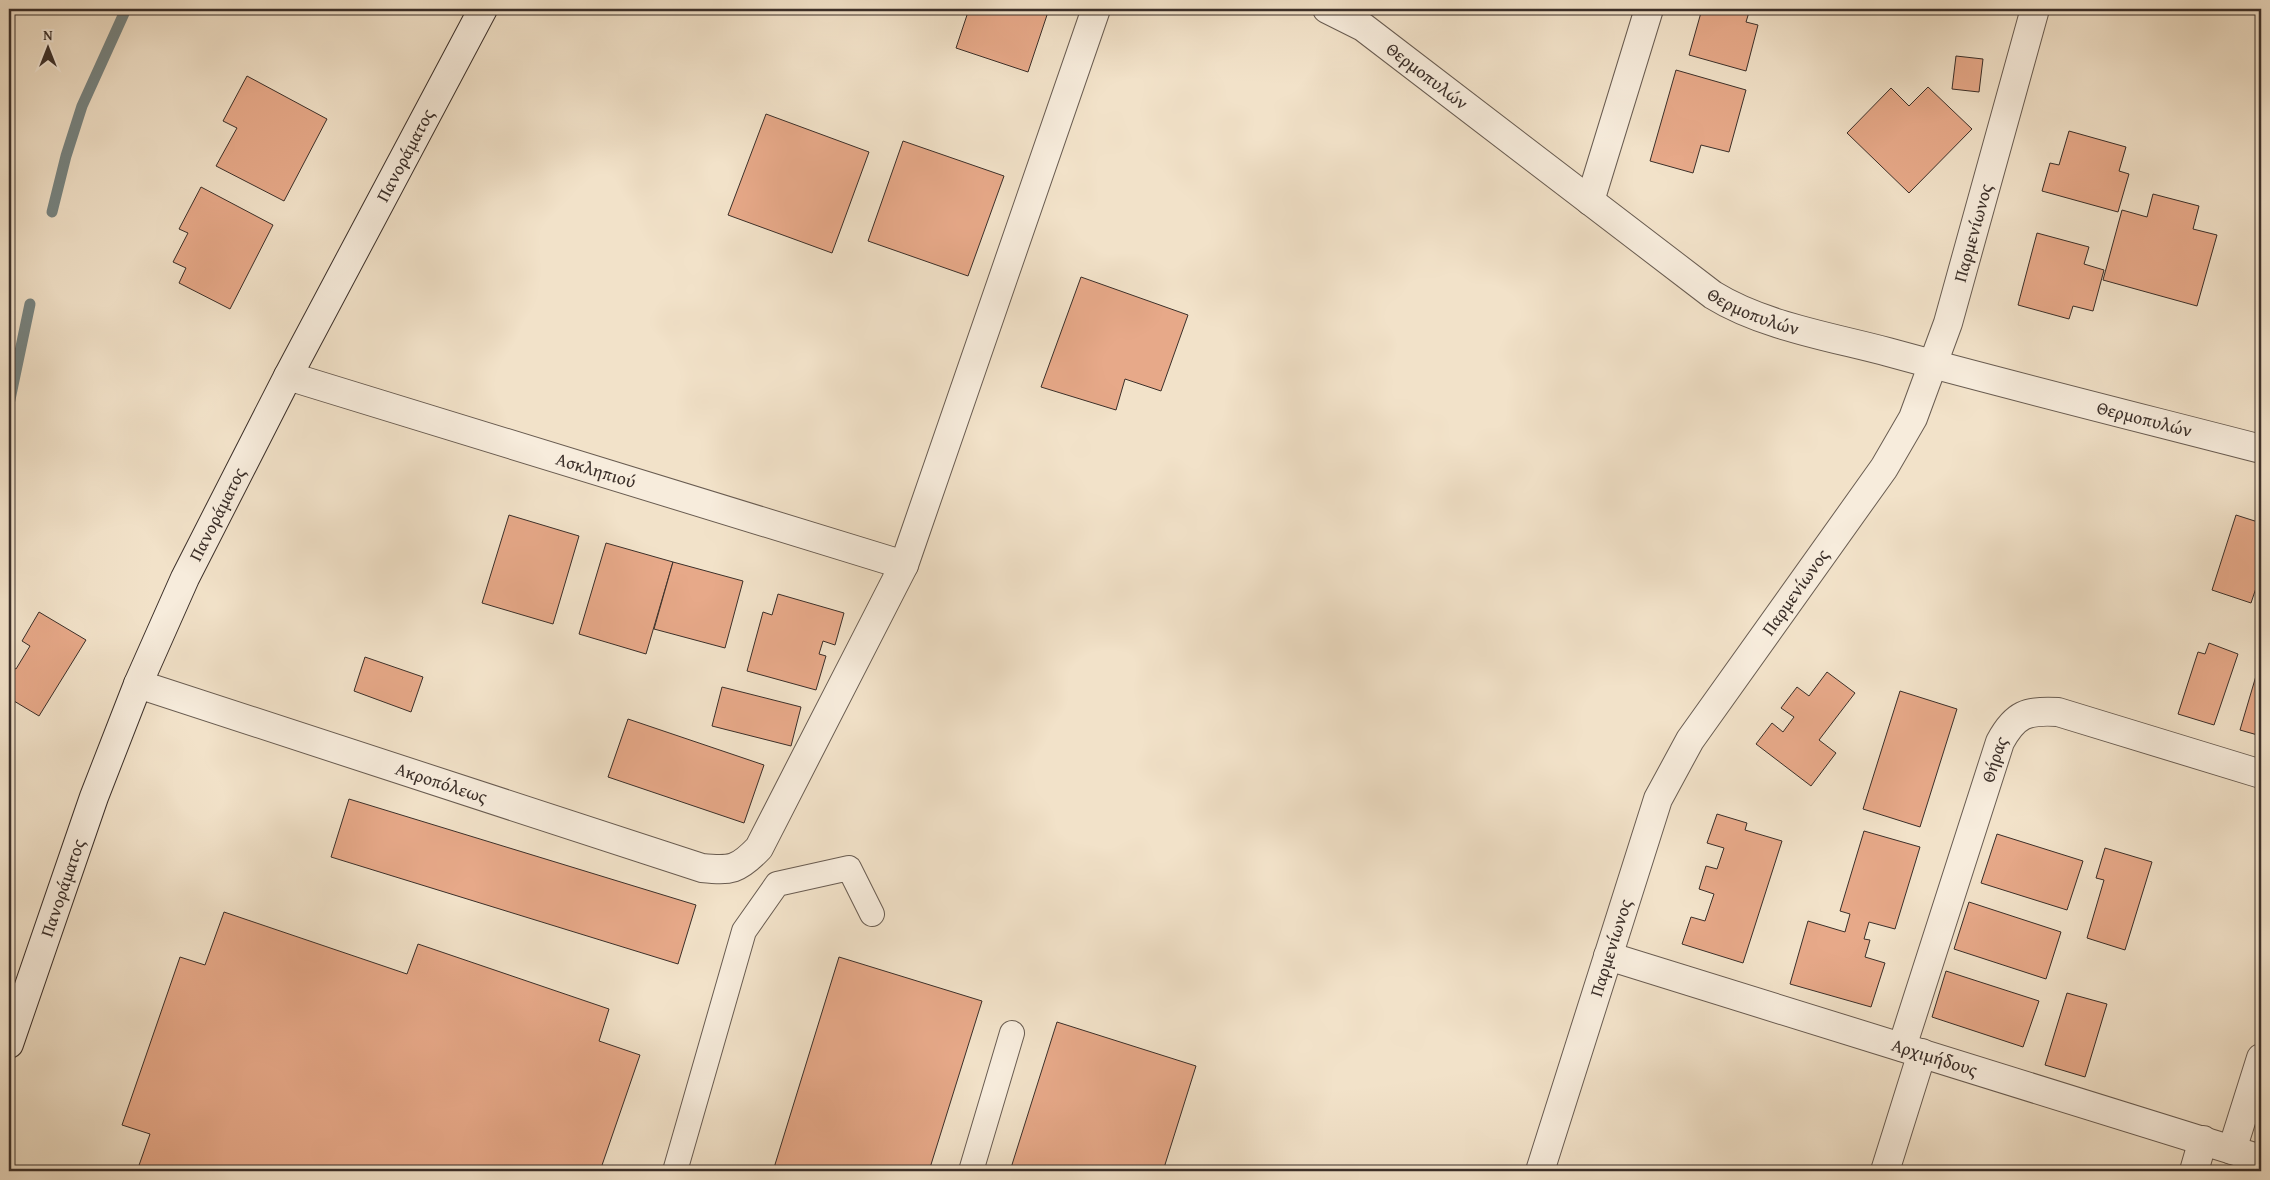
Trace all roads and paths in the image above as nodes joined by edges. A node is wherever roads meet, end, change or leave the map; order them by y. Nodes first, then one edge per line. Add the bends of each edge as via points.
1 (483, 9) edge
2 (1096, 9) edge
3 (1327, 9) edge
4 (1649, 9) edge
5 (2035, 9) edge
6 (1590, 201) junction
7 (1934, 364) junction
8 (288, 376) junction
9 (2261, 448) edge
10 (904, 566) junction
11 (138, 684) junction
12 (2261, 774) edge
13 (872, 914) dead end
14 (1608, 956) junction
15 (1012, 1033) dead end
16 (9, 1044) edge
17 (1912, 1050) junction
18 (2261, 1058) edge
19 (2203, 1140) junction
20 (2232, 1150) junction
21 (2261, 1159) edge
22 (675, 1171) edge
23 (971, 1171) edge
24 (1540, 1171) edge
25 (1884, 1171) edge
26 (2194, 1171) edge

1 - 8 street, Πανοράματος
2 - 10 street
3 - 6 street, Θερμοπυλών via 1364,27
4 - 6 street
5 - 7 street, Παρμενίωνος
6 - 7 street, Θερμοπυλών via 1713,295 1735,308
7 - 9 street, Θερμοπυλών
7 - 14 street, Παρμενίωνος via 1913,418 1884,468 1690,740 1673,770 1658,799
8 - 10 street, Ασκληπιού
8 - 11 street, Πανοράματος via 207,532
10 - 11 street, Ακροπόλεως via 760,848 745,862 726,870 702,868
11 - 16 street, Πανοράματος via 94,797
12 - 17 street, Θήρας via 2058,712 2034,710 2009,725 2000,742
13 - 22 lane via 849,868 777,884 744,931
14 - 17 street, Αρχιμήδους
14 - 24 street, Παρμενίωνος
15 - 23 lane
17 - 19 street, Αρχιμήδους
17 - 25 street, Θήρας
18 - 20 street
19 - 20 street, Αρχιμήδους
19 - 26 street
20 - 21 street, Αρχιμήδους

